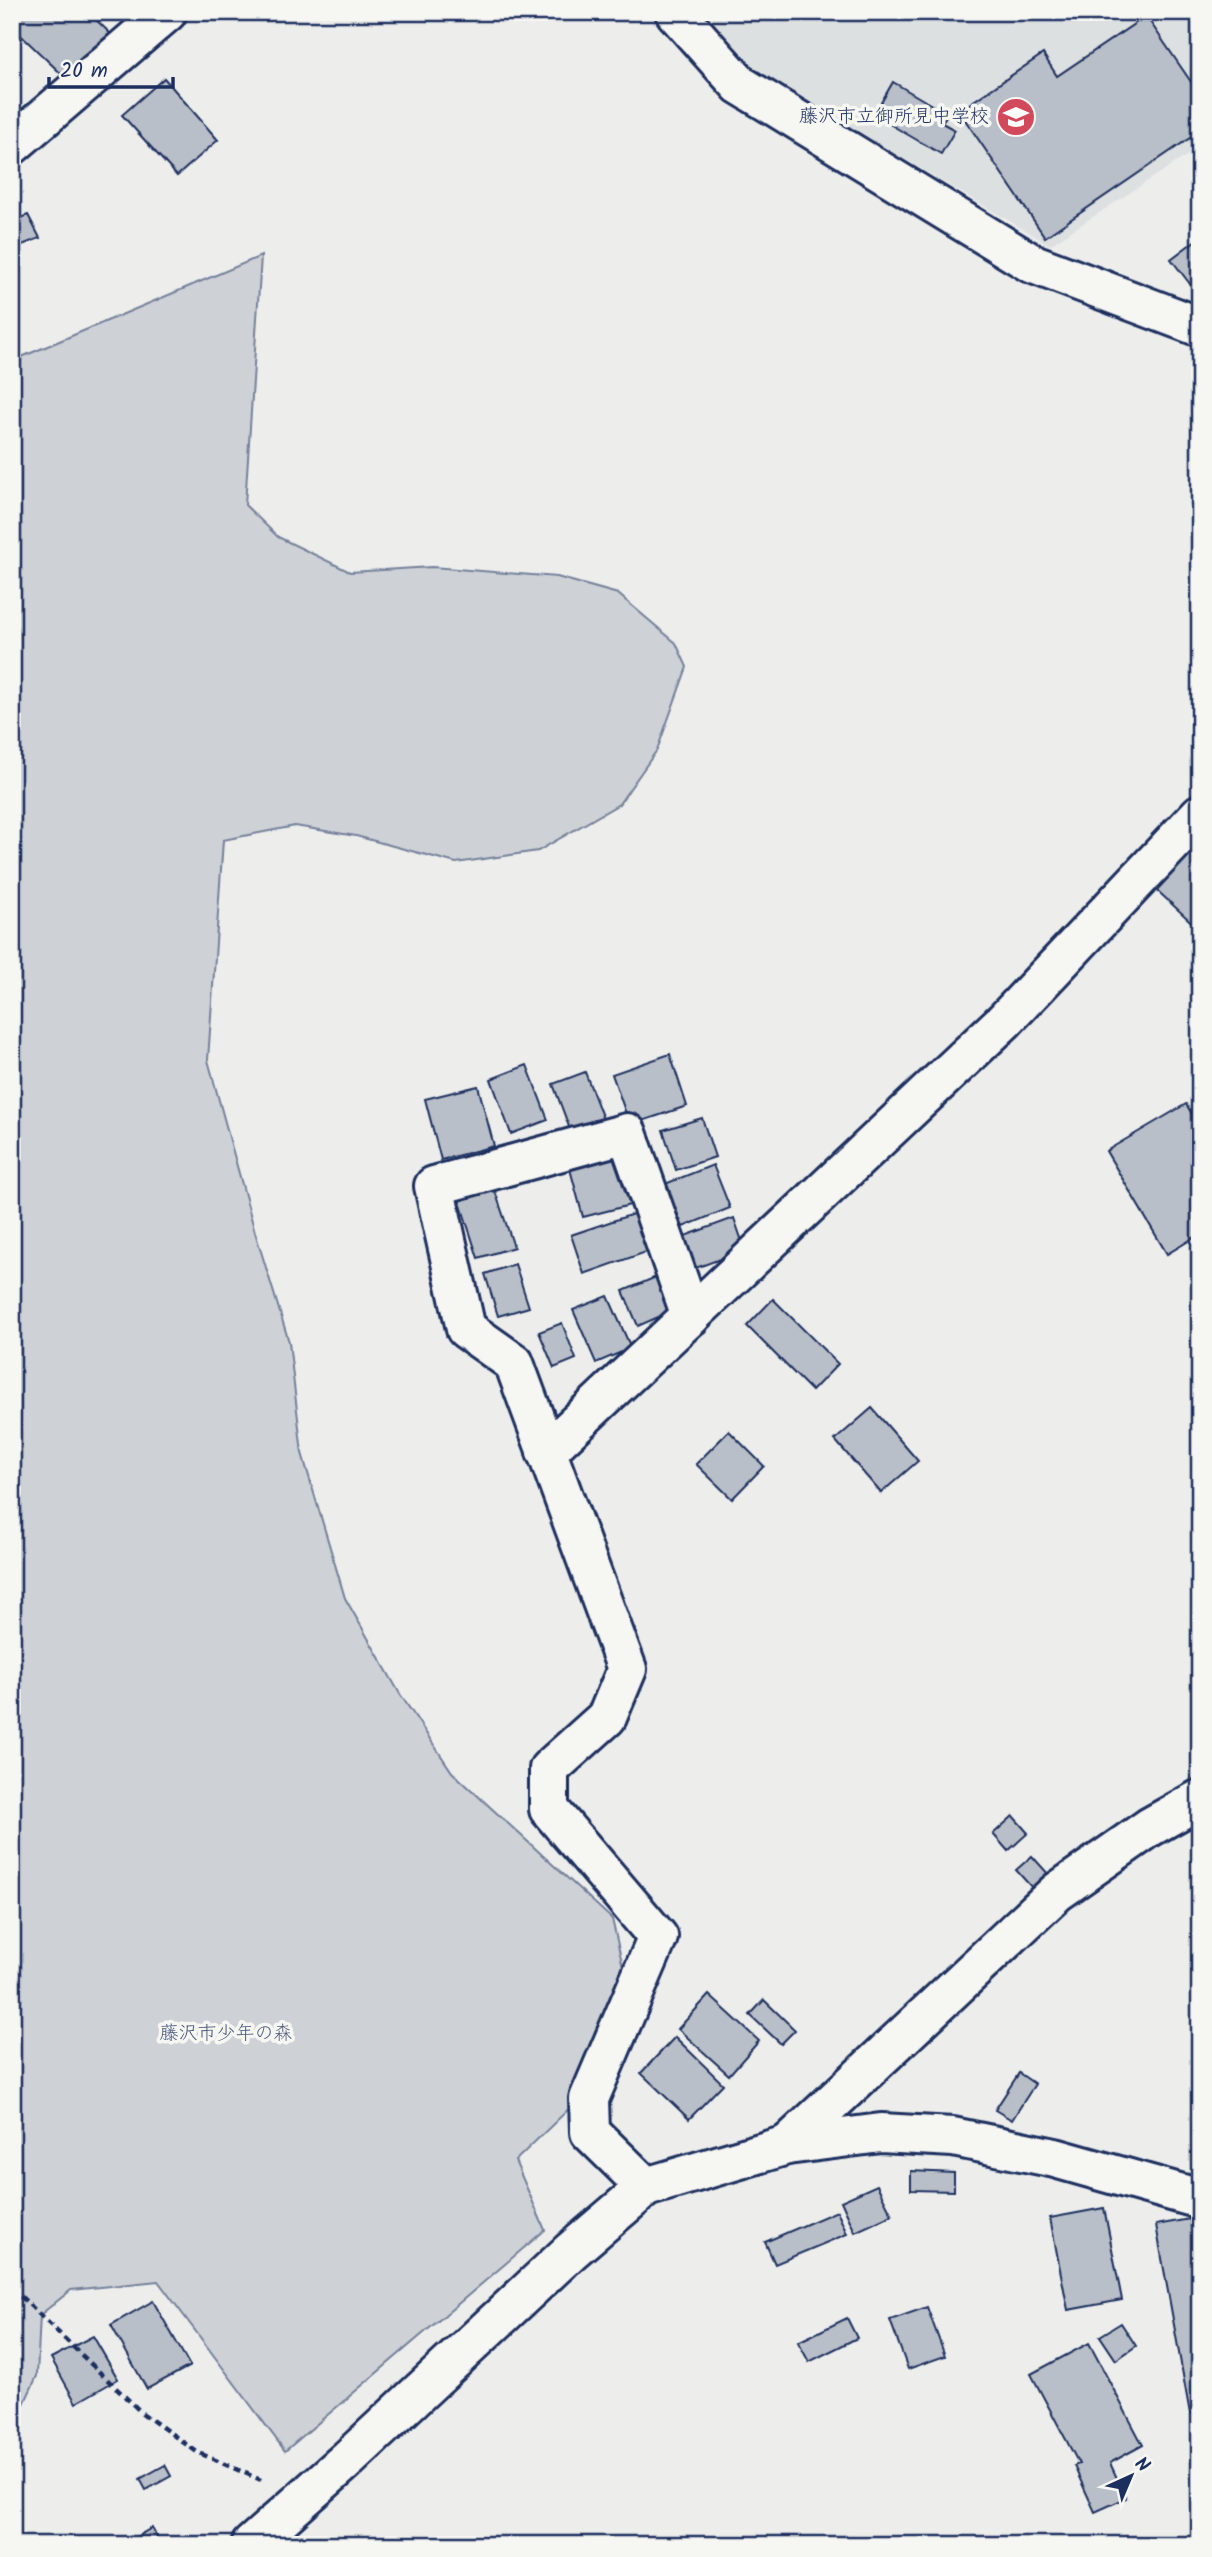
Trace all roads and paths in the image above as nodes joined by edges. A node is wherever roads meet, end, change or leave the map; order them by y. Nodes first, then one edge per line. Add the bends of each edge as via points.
1 (167, 12) edge
2 (676, 12) edge
3 (12, 145) edge
4 (1200, 327) edge
5 (1200, 814) edge
6 (691, 1316) junction
7 (546, 1452) junction
8 (1200, 1799) edge
9 (787, 2145) junction
10 (646, 2187) junction
11 (1200, 2199) edge
12 (12, 2288) edge
13 (264, 2482) dead end
14 (251, 2545) edge

1 - 3 street
2 - 4 street via 740,85 1031,263
5 - 6 street via 1005,1020
6 - 7 street
6 - 7 street via 627,1133 434,1186 466,1329 514,1363
7 - 10 street via 627,1669 607,1717 549,1769 549,1809 658,1937 589,2099 590,2132
8 - 9 street via 1150,1827 1056,1892
9 - 10 street
9 - 11 street via 881,2133 953,2137 1055,2158
10 - 14 street via 570,2251
12 - 13 path via 142,2413 197,2452

